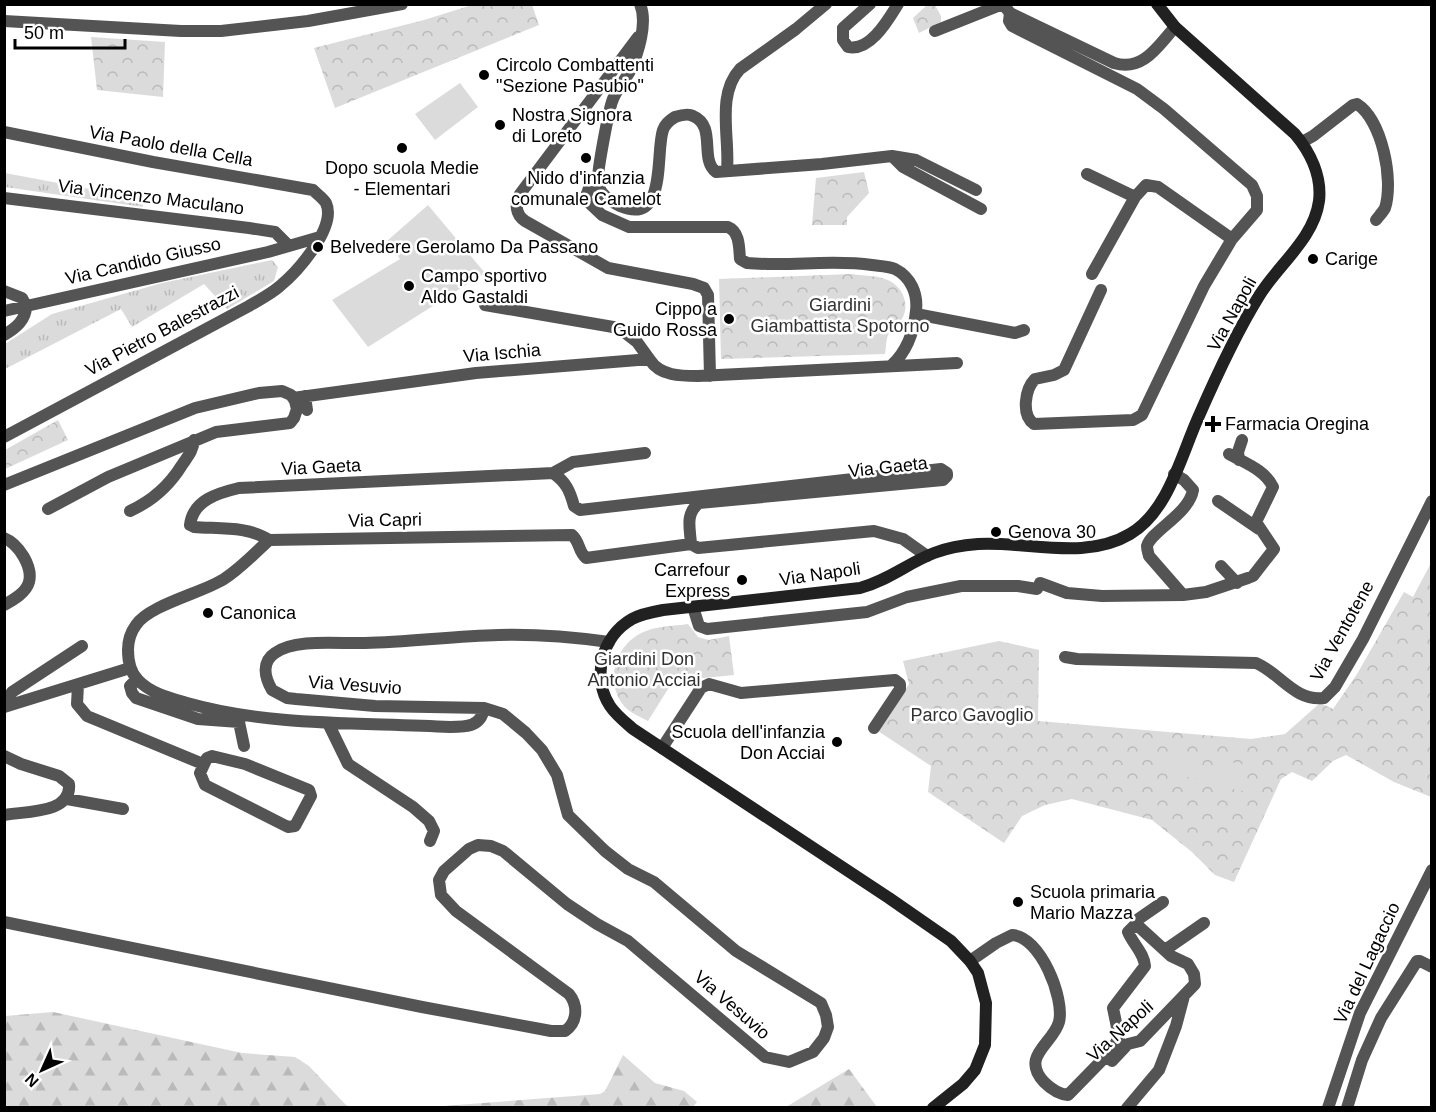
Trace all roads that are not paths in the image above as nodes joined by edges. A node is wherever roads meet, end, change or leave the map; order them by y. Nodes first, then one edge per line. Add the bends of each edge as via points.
1 (402, 4) edge
2 (640, 4) edge
3 (826, 4) edge
4 (870, 4) edge
5 (898, 4) edge
6 (1157, 4) edge
7 (1005, 7) edge
8 (4, 21) edge
9 (1174, 27) junction
10 (935, 31) dead end
11 (640, 34) junction
12 (4, 132) edge
13 (1302, 142) junction
14 (892, 156) junction
15 (726, 170) junction
16 (1087, 174) dead end
17 (597, 181) junction
18 (976, 190) dead end
19 (1135, 197) junction
20 (4, 198) edge
21 (981, 209) dead end
22 (1376, 220) dead end
23 (320, 237) junction
24 (1232, 239) junction
25 (289, 246) junction
26 (1092, 274) dead end
27 (1101, 290) dead end
28 (4, 291) edge
29 (485, 305) dead end
30 (26, 306) junction
31 (4, 311) edge
32 (916, 314) junction
33 (1023, 330) dead end
34 (4, 335) edge
35 (650, 360) junction
36 (957, 363) dead end
37 (892, 365) junction
38 (710, 376) junction
39 (299, 397) junction
40 (307, 410) dead end
41 (4, 437) edge
42 (194, 440) junction
43 (1242, 440) dead end
44 (645, 453) dead end
45 (553, 473) junction
46 (1174, 474) junction
47 (4, 485) edge
48 (1218, 501) dead end
49 (1431, 501) edge
50 (48, 509) dead end
51 (130, 511) dead end
52 (1259, 529) junction
53 (4, 538) edge
54 (269, 540) junction
55 (691, 544) junction
56 (927, 556) junction
57 (1221, 566) dead end
58 (1237, 583) junction
59 (1183, 595) junction
60 (4, 605) edge
61 (693, 608) junction
62 (609, 642) junction
63 (81, 646) dead end
64 (1065, 657) dead end
65 (134, 674) junction
66 (78, 685) junction
67 (6, 707) edge
68 (484, 708) junction
69 (328, 723) junction
70 (874, 728) dead end
71 (244, 746) dead end
72 (662, 748) junction
73 (4, 756) edge
74 (203, 764) junction
75 (67, 799) junction
76 (123, 809) dead end
77 (4, 815) edge
78 (430, 841) dead end
79 (1431, 870) edge
80 (1163, 902) dead end
81 (4, 922) edge
82 (1204, 923) dead end
83 (1136, 924) junction
84 (1165, 950) junction
85 (970, 961) junction
86 (1431, 967) edge
87 (1184, 995) junction
88 (1079, 1094) dead end
89 (933, 1107) edge
90 (1127, 1107) edge
91 (1328, 1107) edge
92 (1347, 1107) edge

1 - 8 street via 221,31
2 - 11 street
3 - 15 street via 734,76 726,110
4 - 5 street via 843,28 843,40 849,47 858,48 870,41
6 - 9 street, Via Napoli
7 - 9 street via 1124,66 1148,58
7 - 10 street
7 - 24 street via 1012,26 1145,94 1252,185 1257,210
9 - 13 street, Via Napoli
11 - 17 street via 630,70 612,100
11 - 38 street via 520,194 517,211 525,221 608,268 704,288 708,295
12 - 23 street, Via Paolo della Cella via 313,190 326,204 327,223
13 - 22 street via 1357,104 1369,113 1386,162 1384,209
13 - 46 street, Via Napoli via 1317,172 1316,211 1297,248 1259,296
14 - 15 street
14 - 18 street via 916,160
14 - 21 street via 903,167
15 - 17 street via 712,169 706,130 692,115 683,115 663,130 656,188 646,204 636,209 617,205 604,195
16 - 19 street
17 - 32 street via 585,199 611,220 629,227 728,227 737,234 740,259 747,263 854,262 894,269 912,285
19 - 24 street via 1146,185 1155,186
19 - 26 street
20 - 25 street, Via Vincenzo Maculano via 275,232
23 - 25 street
23 - 41 street, Via Pietro Balestrazzi via 278,288
24 - 27 street via 1204,286 1142,415 1119,421 1037,425 1030,422 1026,404 1030,385 1035,379 1064,370
25 - 30 street, Via Candido Giusso
28 - 30 street via 22,298
29 - 35 street via 619,328 637,342
30 - 31 street, Via Candido Giusso
30 - 34 street via 23,319
32 - 33 street via 1015,333
32 - 37 street via 905,349
35 - 38 street via 659,370 675,375
35 - 39 street, Via Ischia via 476,373
36 - 37 street
37 - 38 street
39 - 40 street
39 - 42 street via 290,423 216,432
39 - 47 street, Via Ischia via 282,392 259,393 195,408
42 - 50 street via 108,477
42 - 51 street via 190,454 170,483 144,505
43 - 52 street via 1234,457 1260,471 1273,487 1258,514
44 - 45 street, Via Gaeta via 573,462
45 - 54 street, Via Gaeta via 239,488 210,496 190,519 194,527 240,530
45 - 55 street, Via Gaeta via 564,482 574,506 580,510 941,469 948,474 943,480 699,503 690,515
46 - 56 street, Via Napoli via 1151,516 1129,535 1108,544 1074,548 976,544
46 - 59 street via 1191,486 1192,497 1149,542 1147,550
48 - 52 street
49 - 64 street, Via Ventotene via 1363,639 1335,687 1324,698 1299,693 1256,663
52 - 58 street via 1274,549 1253,576
53 - 60 street via 20,551 29,570 29,583
54 - 55 street, Via Capri via 572,535 586,558
54 - 65 street via 226,578 139,620 129,639 128,655
55 - 56 street via 698,548 874,531 903,539
56 - 61 street, Via Napoli via 884,581 860,588
57 - 58 street
58 - 59 street
59 - 61 street via 1102,596 1038,586 961,586 907,597 867,612 707,629 699,626
61 - 62 street, Via Napoli via 641,615 620,627
62 - 68 street, Via Vesuvio via 500,635 311,644 276,652 266,664 272,690 287,698 375,706
62 - 72 street, Via Napoli via 600,669 610,706 633,729
63 - 67 street via 12,692
65 - 66 street
65 - 69 street via 162,695 209,709
65 - 71 street via 130,686 136,698 198,719 239,722
66 - 67 street
66 - 74 street via 77,704 87,716
68 - 69 street via 483,716 468,727
68 - 81 street, Via Vesuvio via 503,714 535,742 557,775 568,815 605,851 654,882 736,951 821,1003 828,1027 816,1049 789,1062 760,1054 628,940 567,904 503,850 485,845 469,849 444,871 439,880 441,895 456,911 568,994 576,1011 565,1031 422,1007
69 - 78 street via 348,764 429,821 434,831
70 - 72 street via 900,689 895,680 741,693 709,684 701,688
72 - 85 street, Via Napoli via 928,924
73 - 75 street via 65,780 69,789
74 - 74 street via 212,756 245,764 309,790 311,796 295,826 288,827 205,785 200,773
75 - 76 street
75 - 77 street via 55,807
79 - 91 street, Via del Lagaccio via 1360,1013
80 - 83 street
82 - 84 street
83 - 84 street, Via Napoli
83 - 85 street, Via Napoli via 1128,932 1144,957 1145,966 1113,1008 1119,1037 1112,1050 1068,1095 1049,1087 1035,1063 1059,1021 1055,989 1035,948 1026,939 1012,935
84 - 87 street, Via Napoli via 1188,964 1194,974 1195,984
85 - 89 street, Via Napoli via 978,973 986,1003 985,1045 975,1070
86 - 92 street, Via del Lagaccio via 1417,961 1381,1018
87 - 88 street, Via Napoli via 1140,1041 1128,1044
87 - 90 street, Via Napoli via 1159,1070

